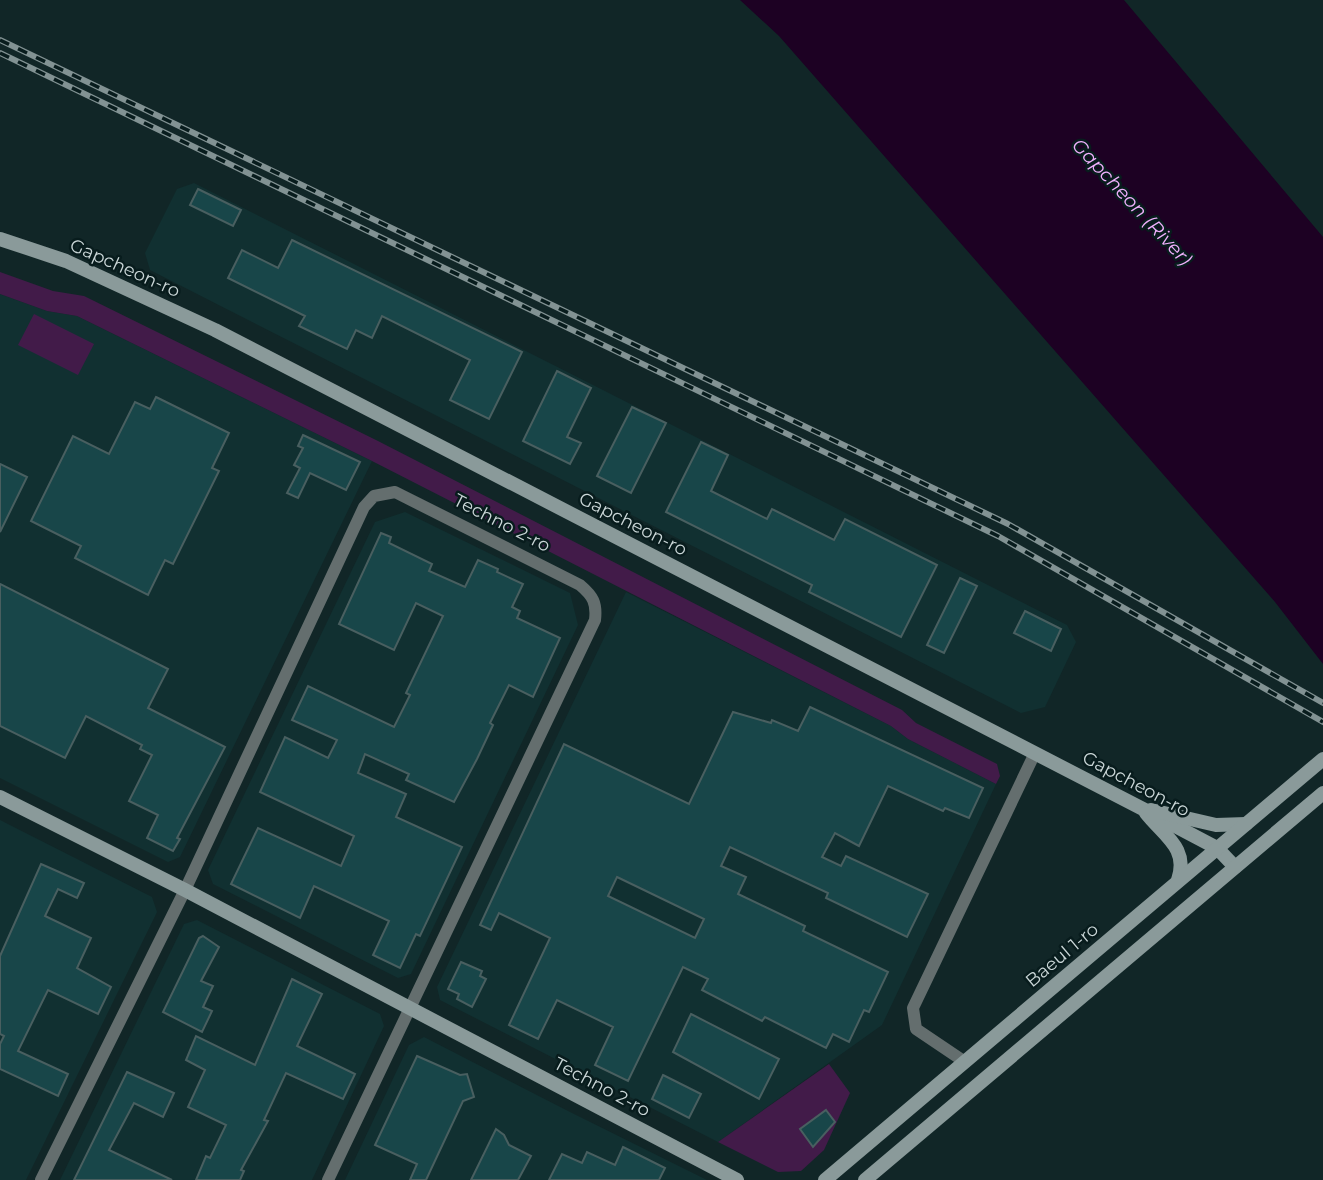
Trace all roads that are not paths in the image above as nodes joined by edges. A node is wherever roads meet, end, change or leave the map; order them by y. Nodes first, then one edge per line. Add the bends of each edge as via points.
1 (0, 239) edge
2 (1035, 753) junction
3 (1323, 759) edge
4 (1323, 793) edge
5 (0, 797) edge
6 (1143, 809) junction
7 (1246, 824) junction
8 (1217, 848) junction
9 (1235, 867) junction
10 (1178, 882) junction
11 (185, 890) junction
12 (411, 1008) junction
13 (965, 1062) junction
14 (41, 1180) edge
15 (328, 1180) edge
16 (737, 1180) edge
17 (825, 1180) edge
18 (865, 1180) edge

1 - 2 main road, Gapcheon-ro via 76,266 215,330
2 - 6 main road, Gapcheon-ro
2 - 13 street via 913,1008 916,1029
3 - 7 main road, Baeul 1-ro
4 - 9 main road
5 - 11 main road, Techno 2-ro
6 - 7 main road via 1169,811 1216,825
6 - 8 main road, Gapcheon-ro
6 - 10 main road via 1178,849 1183,865
7 - 8 main road, Baeul 1-ro
8 - 9 main road, Gapcheon-ro
8 - 10 main road, Baeul 1-ro
9 - 18 main road
10 - 13 main road, Baeul 1-ro
11 - 12 main road, Techno 2-ro
11 - 12 street, Techno 2-ro via 359,518 374,496 395,492 407,497 580,585 597,607 595,620
11 - 14 street, Techno 2-ro
12 - 15 street, Techno 2-ro
12 - 16 main road, Techno 2-ro
13 - 17 main road, Baeul 1-ro

